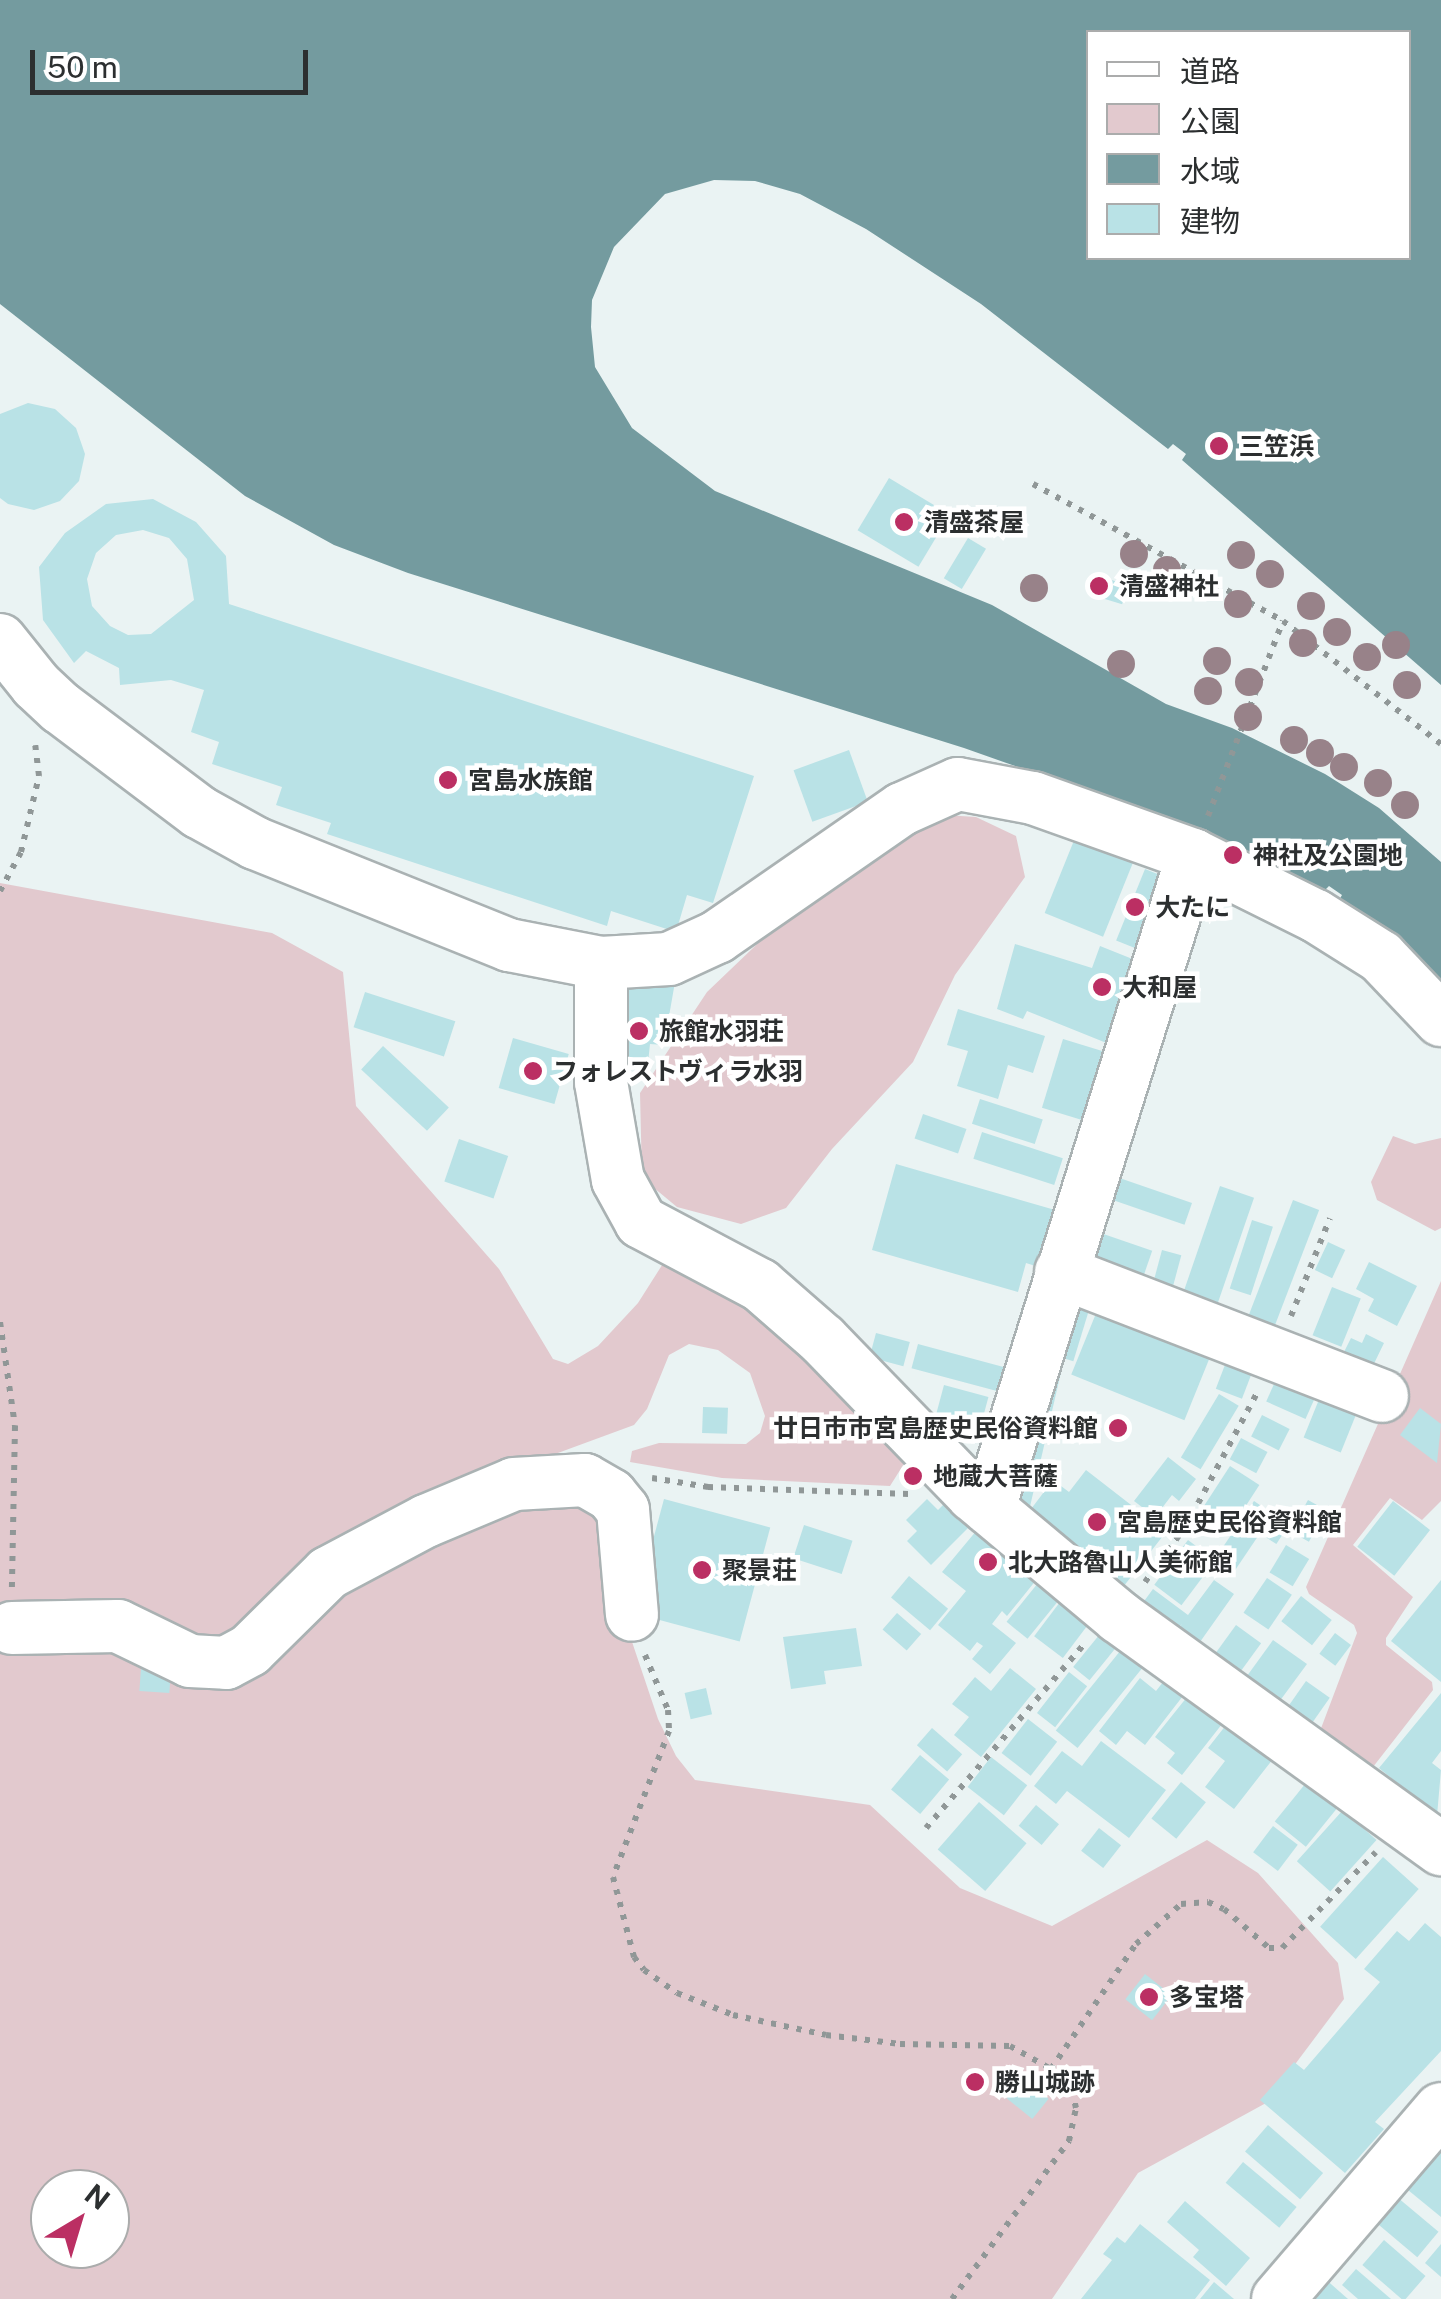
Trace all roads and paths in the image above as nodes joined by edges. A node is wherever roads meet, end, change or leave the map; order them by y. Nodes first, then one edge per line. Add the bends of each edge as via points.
1 (1033, 484) dead end
2 (1282, 621) junction
3 (0, 640) edge
4 (36, 685) junction
5 (1441, 744) edge
6 (1199, 839) junction
7 (0, 891) edge
8 (601, 963) junction
9 (1441, 1020) edge
10 (1330, 1218) dead end
11 (1061, 1272) junction
12 (0, 1322) edge
13 (1276, 1357) junction
14 (1382, 1396) dead end
15 (585, 1480) junction
16 (920, 1494) dead end
17 (989, 1508) junction
18 (632, 1615) joint
19 (1119, 1617) junction
20 (12, 1628) joint
21 (926, 1828) dead end
22 (1422, 1835) edge
23 (1051, 2068) junction
24 (1441, 2109) edge
25 (952, 2299) edge
26 (1278, 2299) edge

1 - 2 path
2 - 5 path
2 - 6 path
3 - 4 street
4 - 7 path via 30,714 40,776 21,852
4 - 8 street via 200,812 254,843 509,945
6 - 8 street via 958,784 902,810 717,937 669,958
6 - 9 street via 1381,957
6 - 11 street
8 - 17 street via 601,1082 618,1180 640,1222 760,1285
10 - 13 path
11 - 13 street
11 - 17 street
12 - 20 path via 15,1426
13 - 14 street
13 - 19 path via 1186,1526
15 - 16 path via 597,1469 708,1487
15 - 18 street via 623,1510
15 - 20 street via 514,1484 426,1521 328,1573 250,1650 226,1663 190,1662 118,1626
17 - 19 street
18 - 23 path via 668,1710 669,1731 613,1878 634,1957 644,1970 677,1993 732,2015 882,2042 1010,2046
19 - 21 path via 1103,1622
19 - 22 street
22 - 23 path via 1282,1948 1269,1948 1208,1902 1181,1904 1136,1944
23 - 25 path via 1071,2088 1076,2108 1069,2141
24 - 26 street

